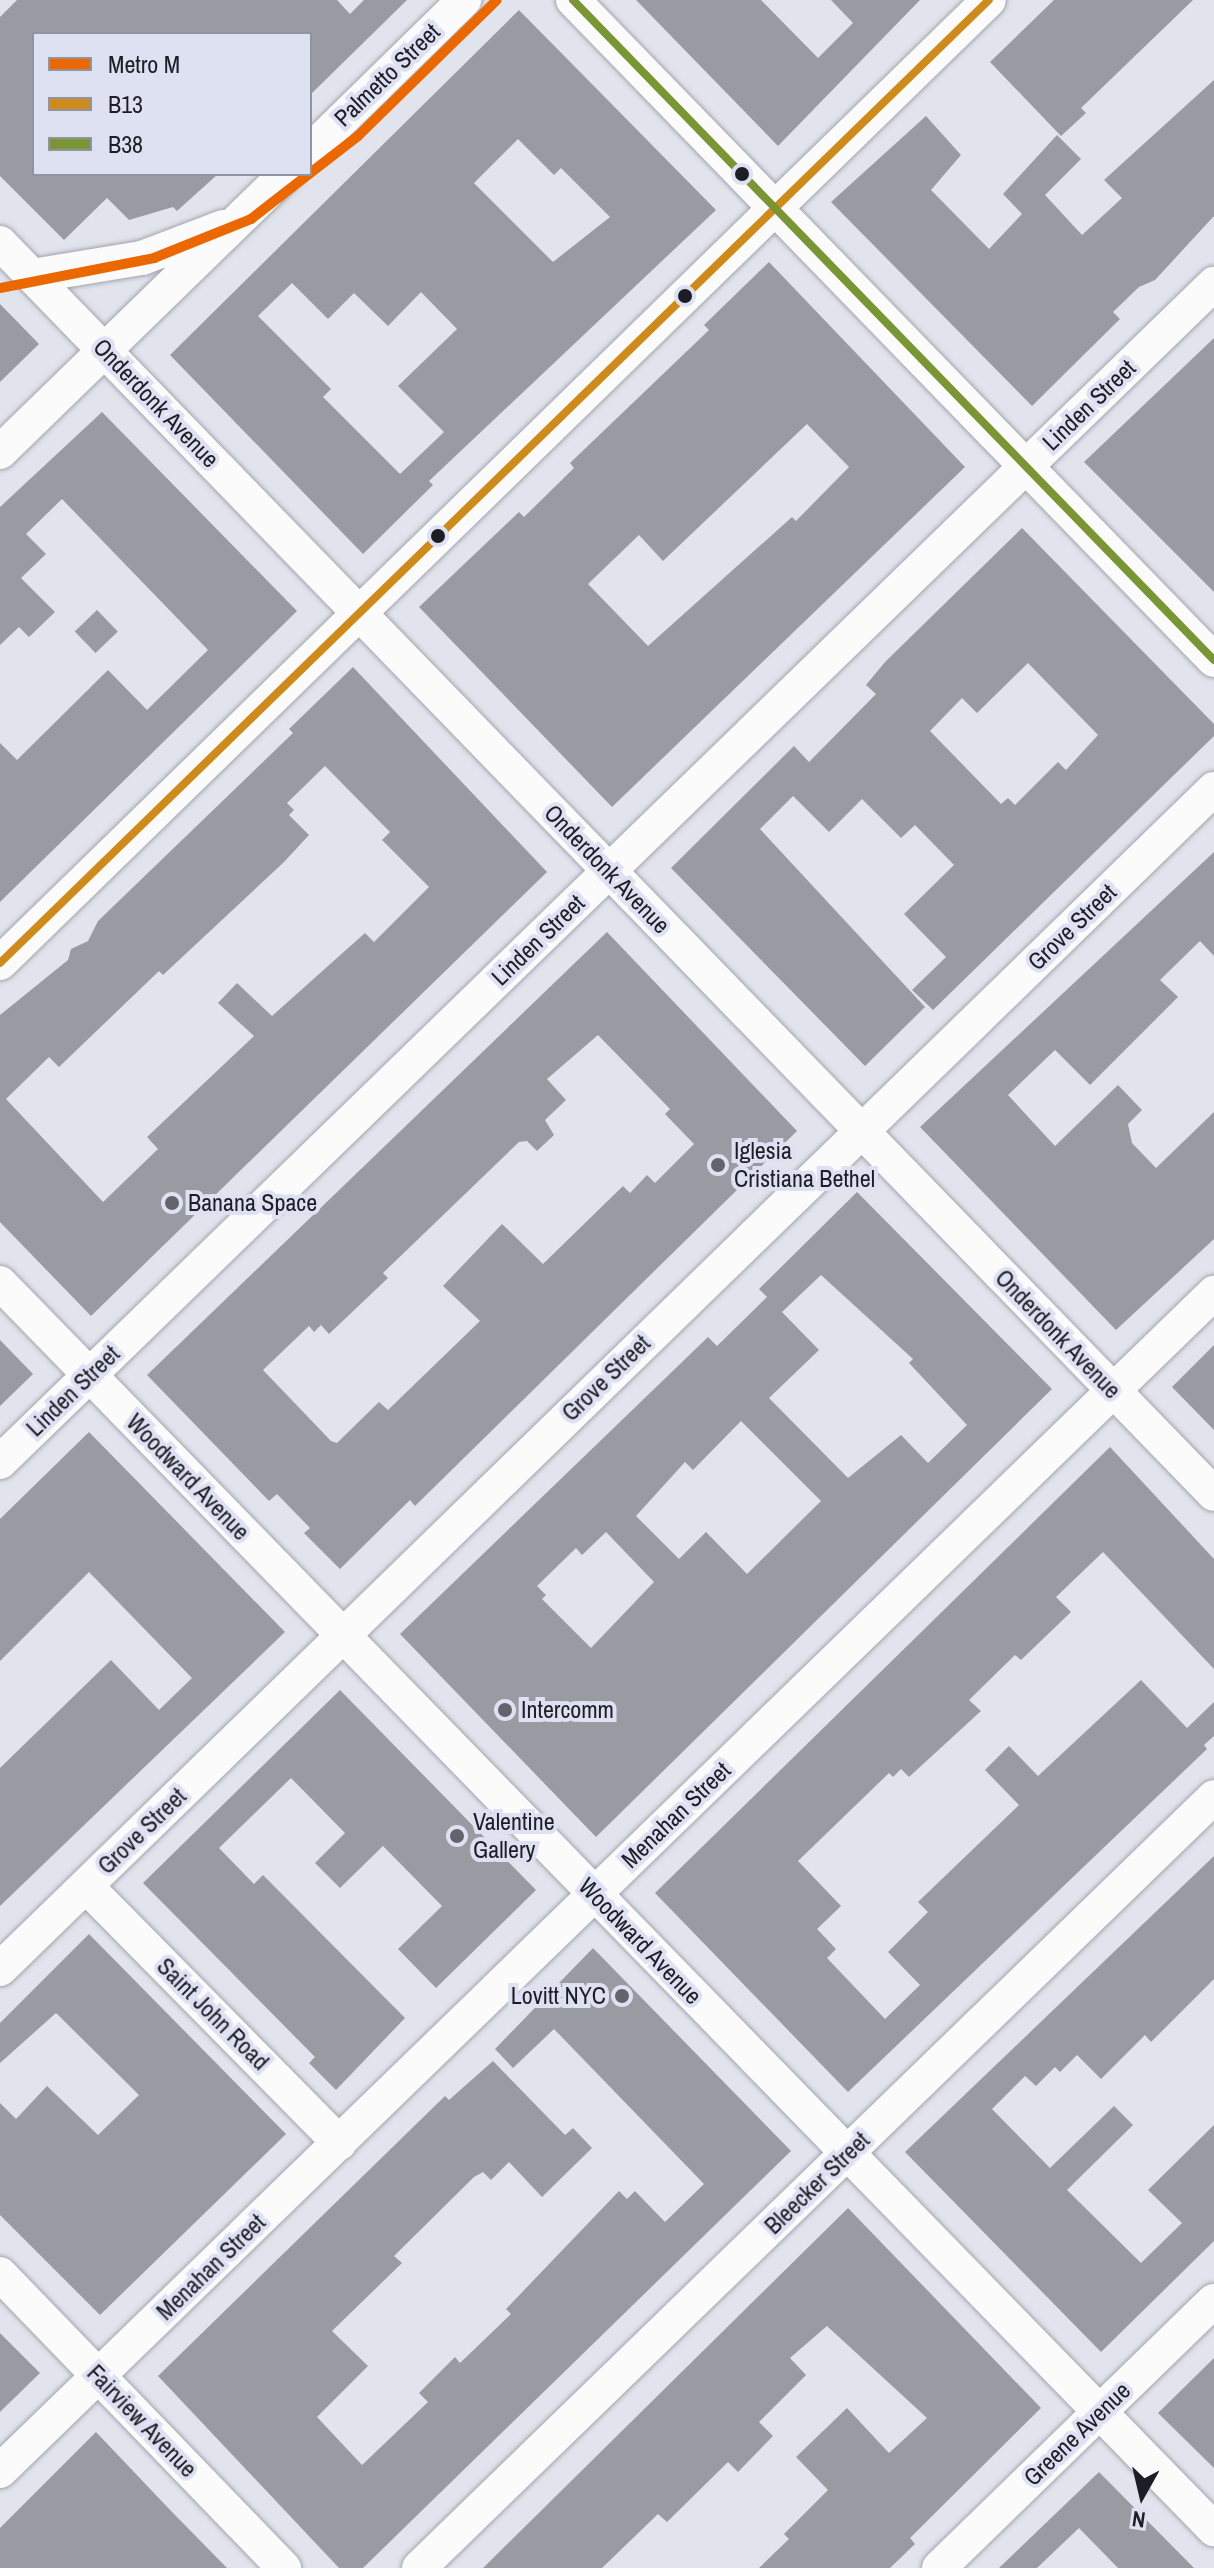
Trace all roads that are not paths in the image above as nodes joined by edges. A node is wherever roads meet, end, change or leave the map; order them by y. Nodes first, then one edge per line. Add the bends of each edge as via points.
1 (464, 0) edge
2 (573, 0) edge
3 (989, 0) edge
4 (312, 149) edge
5 (284, 176) edge
6 (774, 207) junction
7 (241, 218) junction
8 (0, 243) edge
9 (32, 276) junction
10 (1214, 284) edge
11 (104, 350) junction
12 (0, 452) edge
13 (1026, 467) junction
14 (358, 612) junction
15 (1214, 660) edge
16 (1214, 789) edge
17 (609, 871) junction
18 (0, 963) edge
19 (861, 1131) junction
20 (0, 1283) edge
21 (1214, 1293) edge
22 (89, 1375) junction
23 (1113, 1391) junction
24 (0, 1462) edge
25 (1214, 1494) edge
26 (342, 1635) junction
27 (1214, 1797) edge
28 (86, 1886) junction
29 (595, 1894) junction
30 (0, 1969) edge
31 (339, 2143) junction
32 (847, 2153) junction
33 (0, 2274) edge
34 (1214, 2301) edge
35 (98, 2376) junction
36 (1100, 2412) junction
37 (0, 2471) edge
38 (1214, 2529) edge
39 (284, 2568) edge
40 (419, 2568) edge
41 (939, 2568) edge

1 - 4 street, Palmetto Street
2 - 6 street
3 - 6 street
5 - 7 street
6 - 13 street
6 - 14 street
7 - 9 street via 142,258
7 - 11 street
8 - 9 street, Onderdonk Avenue
9 - 11 street, Onderdonk Avenue
10 - 13 street, Linden Street
11 - 12 street
11 - 14 street, Onderdonk Avenue
13 - 15 street
13 - 17 street, Linden Street
14 - 17 street, Onderdonk Avenue
14 - 18 street
16 - 19 street, Grove Street
17 - 19 street, Onderdonk Avenue
17 - 22 street, Linden Street
19 - 23 street, Onderdonk Avenue
19 - 26 street, Grove Street
20 - 22 street, Woodward Avenue
21 - 23 street, Menahan Street
22 - 24 street, Linden Street
22 - 26 street, Woodward Avenue
23 - 25 street, Onderdonk Avenue
23 - 29 street, Menahan Street
26 - 28 street, Grove Street
26 - 29 street, Woodward Avenue
27 - 32 street, Bleecker Street
28 - 30 street, Grove Street
28 - 31 street, Saint John Road
29 - 31 street, Menahan Street
29 - 32 street, Woodward Avenue
31 - 35 street, Menahan Street
32 - 36 street, Woodward Avenue
32 - 40 street, Bleecker Street
33 - 35 street, Fairview Avenue
34 - 36 street, Greene Avenue
35 - 37 street, Menahan Street
35 - 39 street, Fairview Avenue
36 - 38 street, Woodward Avenue
36 - 41 street, Greene Avenue

